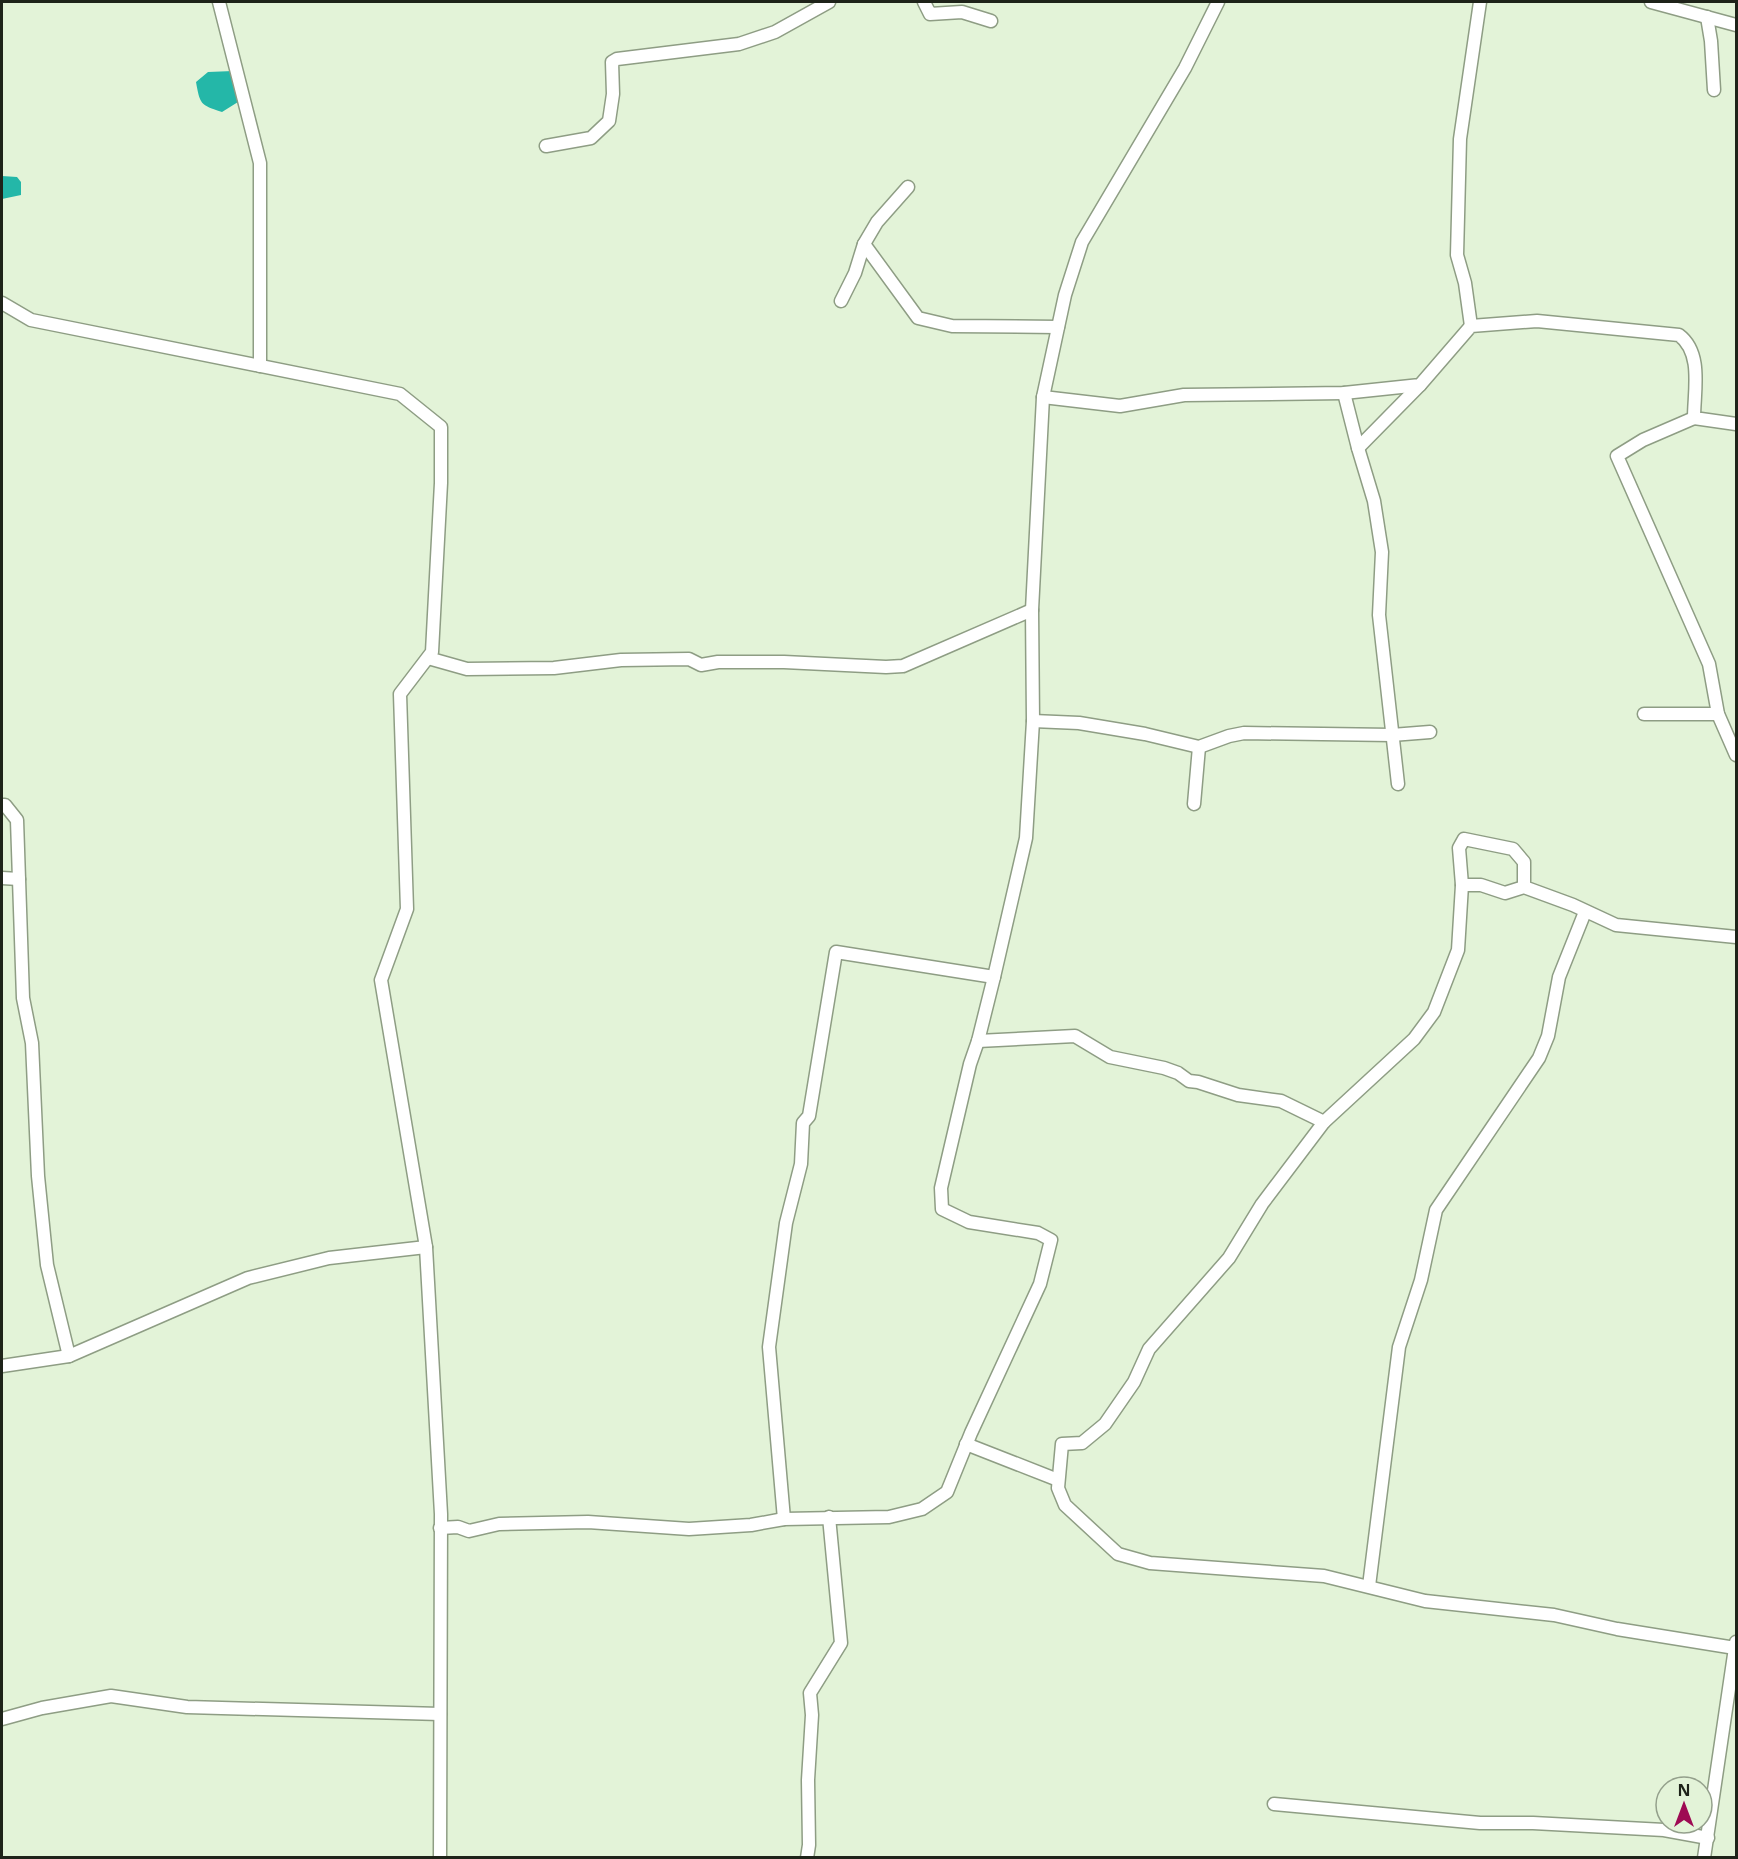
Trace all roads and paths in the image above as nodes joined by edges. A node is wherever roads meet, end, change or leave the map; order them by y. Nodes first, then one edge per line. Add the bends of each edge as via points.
1 (219, 2) edge
2 (830, 2) edge
3 (924, 2) edge
4 (1218, 2) edge
5 (1480, 2) edge
6 (1651, 2) edge
7 (1707, 17) junction
8 (991, 21) dead end
9 (1737, 25) edge
10 (1714, 90) dead end
11 (546, 147) dead end
12 (908, 188) dead end
13 (864, 244) junction
14 (841, 301) dead end
15 (2, 303) edge
16 (1471, 326) junction
17 (1058, 327) junction
18 (260, 366) junction
19 (1420, 385) junction
20 (1344, 393) junction
21 (1043, 397) junction
22 (1694, 417) junction
23 (1737, 424) edge
24 (1358, 448) junction
25 (1032, 610) junction
26 (428, 658) junction
27 (1644, 714) dead end
28 (1718, 714) junction
29 (1033, 721) junction
30 (1430, 732) dead end
31 (1392, 735) junction
32 (1199, 747) junction
33 (1737, 755) edge
34 (1398, 784) dead end
35 (1194, 804) dead end
36 (2, 805) edge
37 (2, 878) edge
38 (19, 879) junction
39 (1462, 885) junction
40 (1524, 887) junction
41 (1585, 912) junction
42 (1737, 937) edge
43 (994, 977) junction
44 (978, 1041) junction
45 (1324, 1122) junction
46 (426, 1247) junction
47 (69, 1356) junction
48 (2, 1365) edge
49 (966, 1444) junction
50 (1059, 1480) junction
51 (829, 1518) junction
52 (784, 1519) junction
53 (440, 1528) junction
54 (1369, 1586) junction
55 (1736, 1645) edge
56 (440, 1714) junction
57 (2, 1719) edge
58 (1274, 1804) dead end
59 (1708, 1838) junction
60 (440, 1857) edge
61 (807, 1857) edge
62 (1704, 1857) edge

1 - 18 street via 261,163
2 - 11 street via 775,32 739,44 617,59 612,62 609,122 591,138
3 - 8 street via 930,14 962,12
4 - 17 street via 1185,68 1082,242
5 - 16 street via 1460,139 1457,255
6 - 7 street
7 - 9 street
7 - 10 street
12 - 13 street via 877,222
13 - 14 street
13 - 17 street via 918,318 952,326
15 - 18 street via 31,320
16 - 19 street
16 - 22 street via 1537,321 1680,335 1689,342 1695,357
17 - 21 street
18 - 26 street via 400,394 441,427 432,652
19 - 20 street
19 - 24 street
20 - 21 street via 1184,395 1120,406
20 - 24 street
21 - 25 street
22 - 23 street
22 - 28 street via 1617,456 1709,664
24 - 31 street via 1374,501 1382,552 1379,615
25 - 26 street via 903,666 784,662 702,665 689,659 467,669
25 - 29 street
26 - 46 street via 400,694 407,909 381,980
27 - 28 street
28 - 33 street
29 - 32 street via 1078,723
29 - 43 street via 1026,838
30 - 31 street
31 - 32 street via 1244,733
31 - 34 street
32 - 35 street
36 - 38 street via 17,820
37 - 38 street
38 - 47 street via 23,998 32,1043 47,1265
39 - 40 street via 1481,885 1505,893
39 - 40 street via 1459,848 1464,839 1514,849 1524,862
39 - 45 street via 1458,950 1434,1012 1414,1039
40 - 41 street
41 - 42 street via 1616,925
41 - 54 street via 1559,978 1548,1036 1539,1058 1436,1210 1421,1280 1399,1347
43 - 44 street
43 - 52 street via 836,952 809,1116 803,1124 801,1164 786,1223 769,1347
44 - 45 street via 1075,1036 1110,1057 1164,1068 1189,1081 1238,1095 1281,1101
44 - 49 street via 941,1188 942,1209 969,1222 1038,1233 1051,1240 1040,1284
45 - 50 street via 1262,1204 1229,1258 1149,1349 1134,1382 1105,1424 1082,1443 1062,1444
46 - 47 street via 329,1258 248,1278
46 - 53 street
47 - 48 street
49 - 50 street
49 - 51 street via 947,1492 922,1509 889,1518
50 - 54 street via 1065,1505 1118,1554 1150,1563 1324,1576
51 - 52 street
51 - 61 street via 841,1643 810,1693
52 - 53 street via 689,1529 588,1522 500,1524 469,1531
53 - 56 street
54 - 55 street via 1425,1602 1554,1616
55 - 59 street
56 - 57 street via 187,1707 111,1696
56 - 60 street
58 - 59 street via 1480,1823 1664,1830
59 - 62 street

